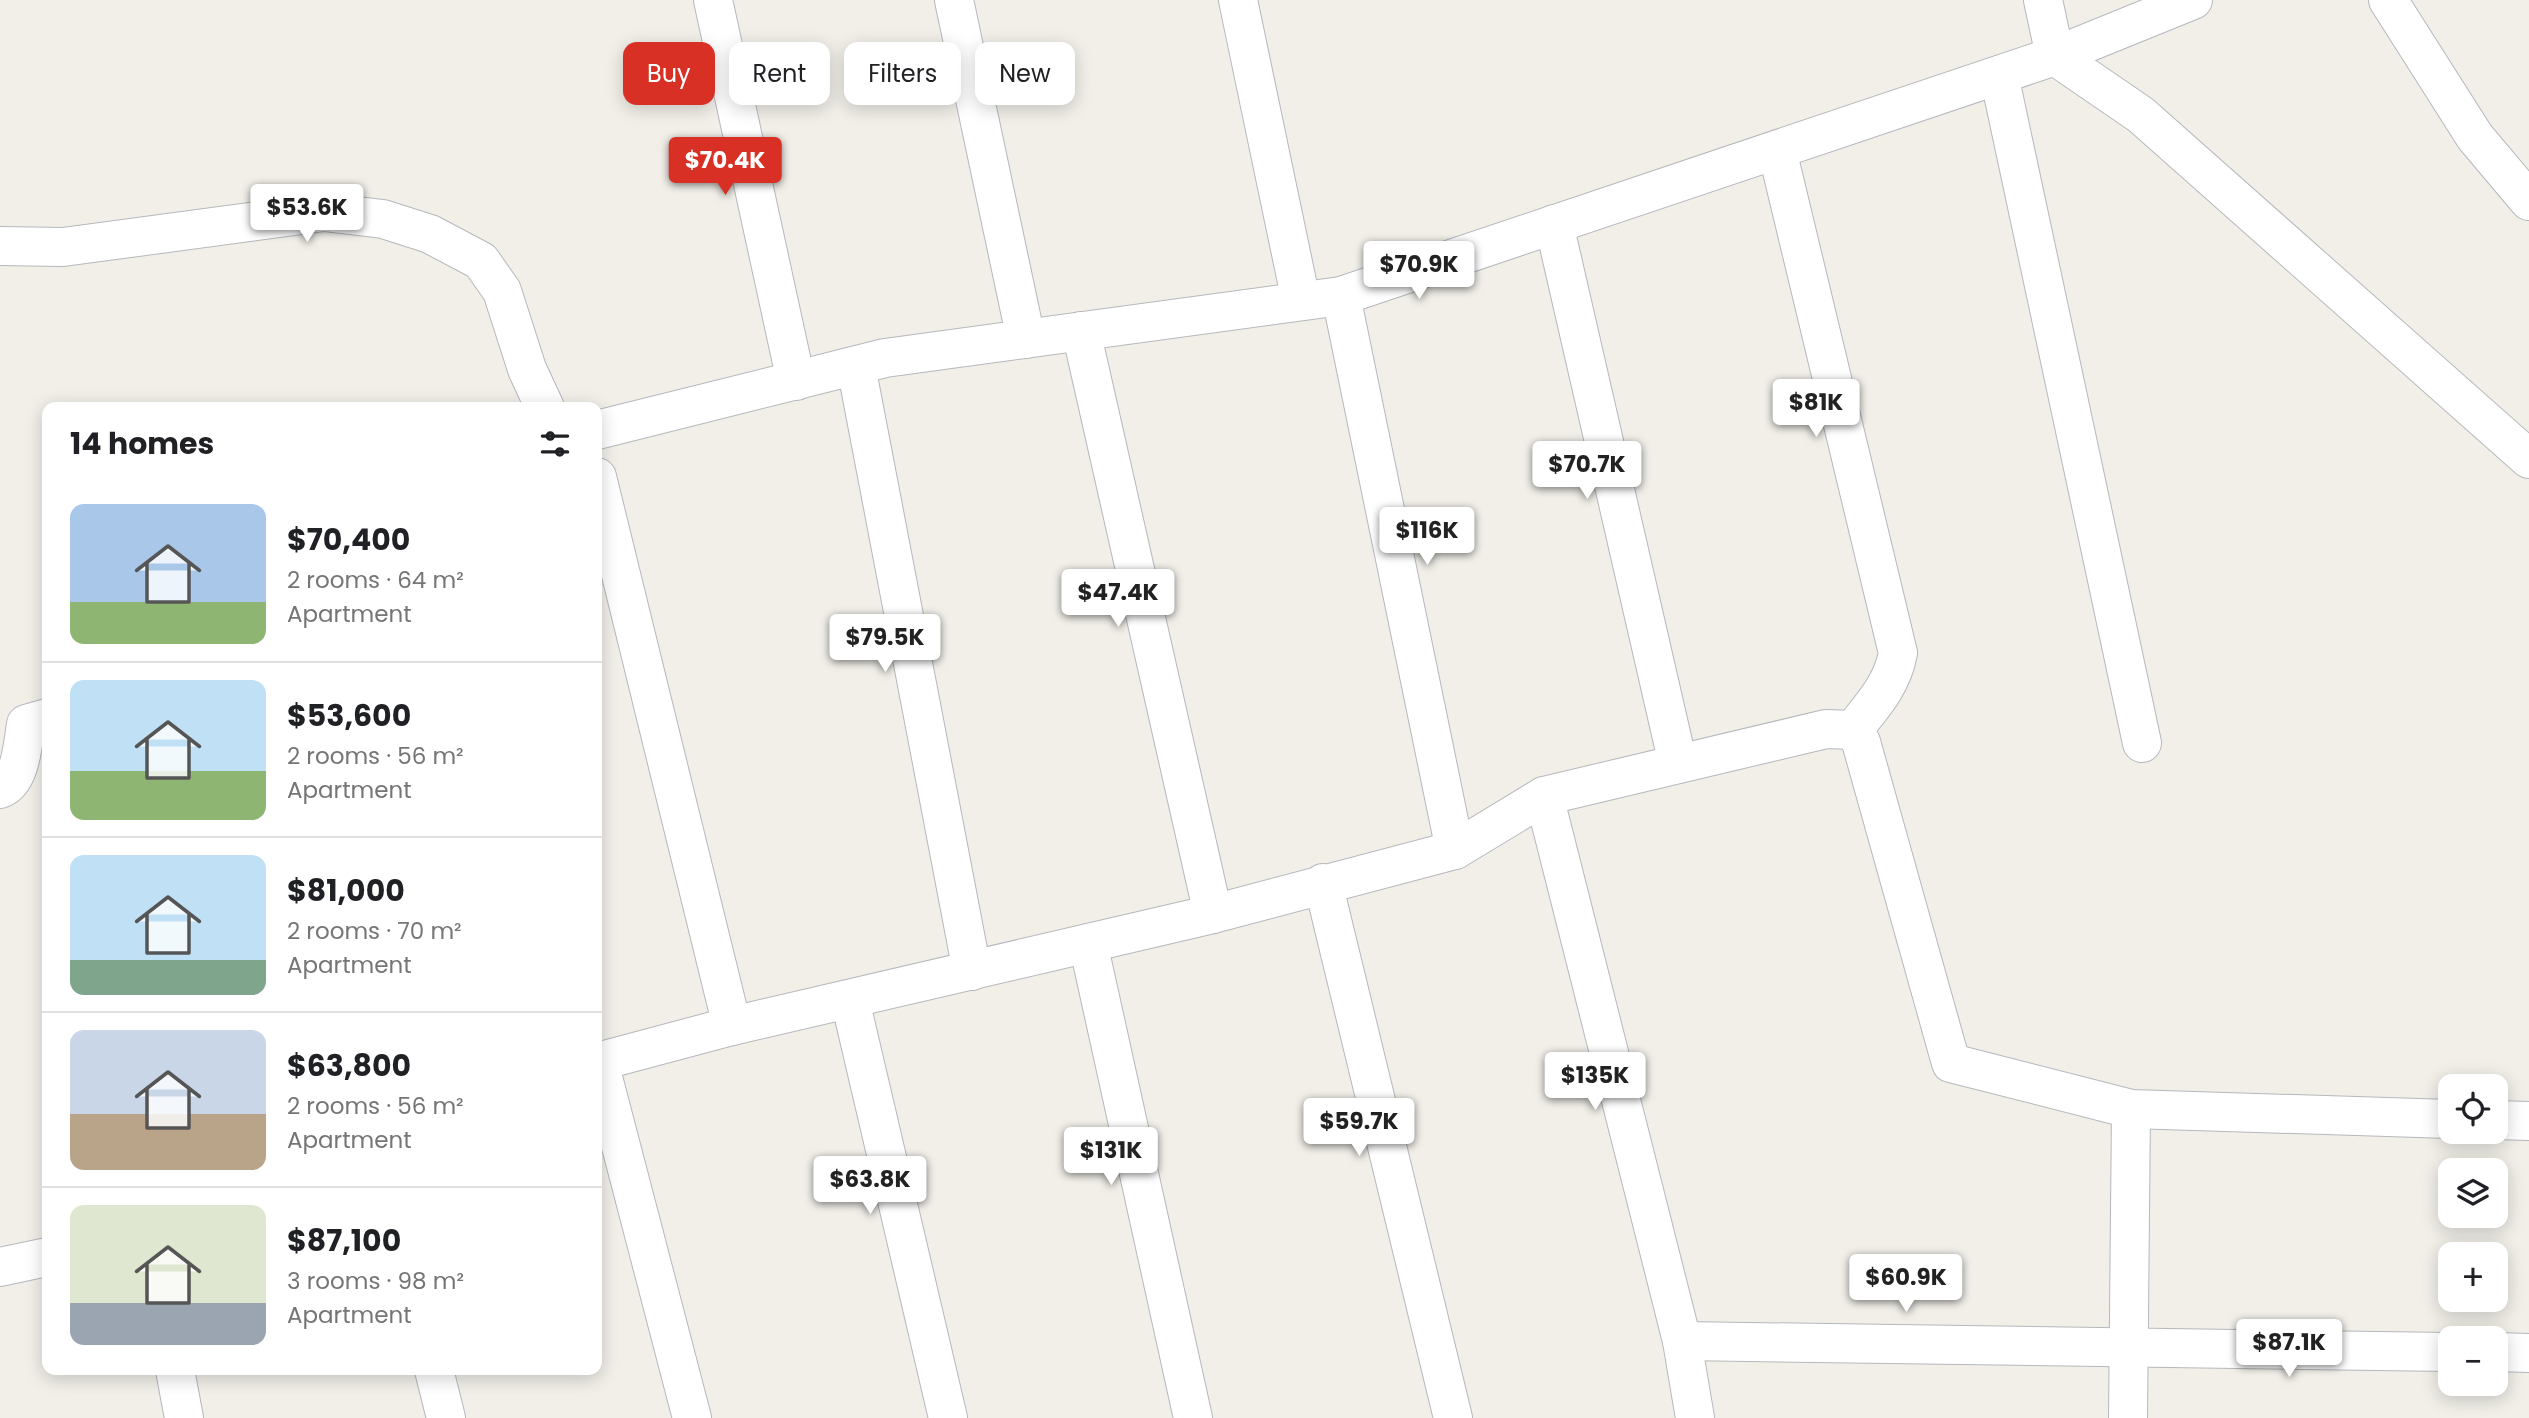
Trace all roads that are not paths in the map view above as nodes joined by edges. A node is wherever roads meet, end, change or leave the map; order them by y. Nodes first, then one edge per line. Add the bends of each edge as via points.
1 (713, 0) edge
2 (954, 0) edge
3 (1238, 0) edge
4 (2043, 0) edge
5 (2193, 0) edge
6 (2388, 0) edge
7 (2055, 56) junction
8 (1999, 75) junction
9 (1777, 150) junction
10 (2529, 201) edge
11 (1554, 224) junction
12 (0, 246) edge
13 (1341, 296) junction
14 (1301, 301) junction
15 (1081, 331) junction
16 (1027, 339) junction
17 (856, 366) junction
18 (796, 381) junction
19 (542, 402) edge
20 (602, 429) edge
21 (2529, 459) edge
22 (602, 519) edge
23 (42, 719) edge
24 (1853, 730) junction
25 (2143, 743) dead end
26 (1678, 764) junction
27 (0, 789) edge
28 (1544, 796) junction
29 (1455, 850) junction
30 (1323, 883) junction
31 (1213, 914) junction
32 (1088, 943) junction
33 (972, 971) junction
34 (850, 1000) junction
35 (732, 1026) junction
36 (602, 1061) edge
37 (602, 1077) edge
38 (2131, 1109) junction
39 (2438, 1118) edge
40 (2508, 1120) edge
41 (2529, 1121) edge
42 (42, 1257) edge
43 (0, 1267) edge
44 (1682, 1341) junction
45 (2128, 1346) junction
46 (2438, 1352) edge
47 (2508, 1352) edge
48 (2529, 1353) edge
49 (176, 1375) edge
50 (435, 1375) edge
51 (184, 1418) edge
52 (446, 1418) edge
53 (692, 1418) edge
54 (948, 1418) edge
55 (1193, 1418) edge
56 (1453, 1418) edge
57 (1695, 1418) edge
58 (2128, 1418) edge

1 - 18 street
2 - 16 street
3 - 14 street
4 - 7 street
5 - 7 street
6 - 10 street via 2475,137
7 - 8 street
7 - 21 street via 2141,115
8 - 9 street
8 - 25 street
9 - 11 street
9 - 24 street via 1898,653 1884,691
11 - 13 street
11 - 26 street
12 - 19 street via 63,247 324,212 395,223 430,234 481,261 502,291
13 - 14 street
13 - 29 street
14 - 15 street
15 - 16 street
15 - 31 street
16 - 17 street
17 - 18 street
17 - 33 street
18 - 20 street
22 - 35 street
23 - 27 street via 26,724 16,772
24 - 26 street via 1826,729
24 - 38 street via 1861,742 1951,1063
26 - 28 street
28 - 29 street
28 - 44 street
29 - 30 street
30 - 31 street
30 - 56 street
31 - 32 street
32 - 33 street
32 - 55 street
33 - 34 street
34 - 35 street
34 - 54 street
35 - 36 street
37 - 53 street
38 - 39 street
38 - 45 street
40 - 41 street
42 - 43 street
44 - 45 street
44 - 57 street
45 - 46 street
45 - 58 street
47 - 48 street
49 - 51 street
50 - 52 street

